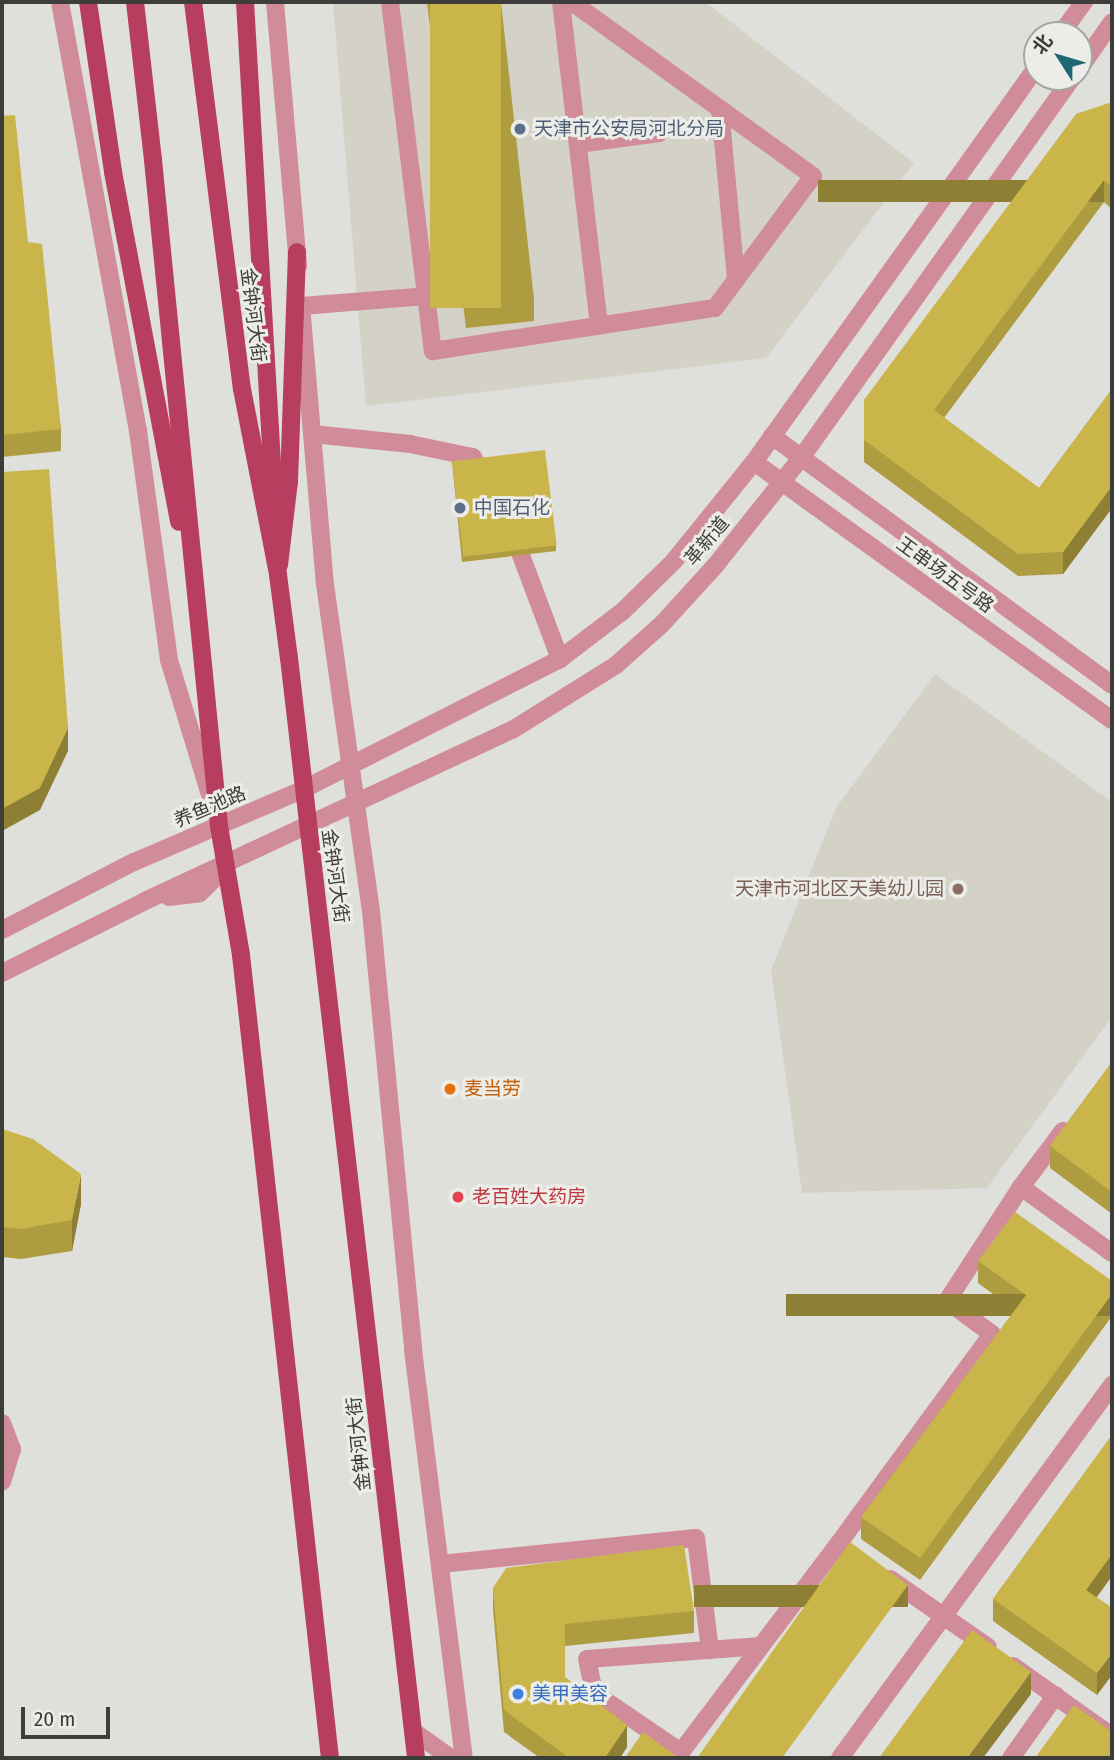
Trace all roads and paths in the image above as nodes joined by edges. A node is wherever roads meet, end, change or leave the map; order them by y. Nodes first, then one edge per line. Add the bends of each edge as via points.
1 (60, 2) edge
2 (88, 2) edge
3 (135, 2) edge
4 (193, 2) edge
5 (245, 2) edge
6 (275, 2) edge
7 (390, 2) edge
8 (561, 2) edge
9 (572, 2) edge
10 (1084, 2) edge
11 (1070, 21) edge
12 (1112, 22) edge
13 (1093, 49) edge
14 (1023, 86) edge
15 (1063, 91) edge
16 (720, 109) junction
17 (659, 134) dead end
18 (578, 144) junction
19 (297, 253) junction
20 (736, 279) junction
21 (427, 296) junction
22 (302, 306) junction
23 (599, 326) junction
24 (312, 434) junction
25 (772, 436) junction
26 (802, 458) junction
27 (754, 462) junction
28 (782, 483) junction
29 (492, 492) edge
30 (504, 515) edge
31 (278, 575) junction
32 (200, 636) junction
33 (560, 659) junction
34 (1112, 685) edge
35 (1112, 720) edge
36 (353, 765) junction
37 (302, 790) junction
38 (359, 804) junction
39 (219, 826) junction
40 (307, 827) junction
41 (134, 862) junction
42 (227, 865) junction
43 (86, 896) dead end
44 (146, 900) junction
45 (2, 930) edge
46 (107, 935) dead end
47 (2, 972) edge
48 (1071, 1119) edge
49 (1021, 1187) junction
50 (1112, 1253) edge
51 (1112, 1385) edge
52 (2, 1423) edge
53 (2, 1481) edge
54 (440, 1564) junction
55 (880, 1572) edge
56 (942, 1616) junction
57 (761, 1646) junction
58 (710, 1650) junction
59 (1056, 1695) junction
60 (413, 1731) junction
61 (1112, 1736) edge
62 (330, 1758) edge
63 (416, 1758) edge
64 (451, 1758) edge
65 (464, 1758) edge
66 (840, 1758) edge
67 (1011, 1758) edge

1 - 39 street via 138,431 169,660
2 - 32 main road via 113,172
3 - 32 main road
4 - 31 main road, 金钟河大街 via 242,389
5 - 31 main road
6 - 19 street, 金钟河大街
7 - 21 street
8 - 18 street
9 - 16 street
10 - 11 street
12 - 13 street
14 - 25 street, 革新道
15 - 26 street, 革新道
16 - 20 street
16 - 20 street via 813,176
17 - 18 street
18 - 23 street
19 - 22 street, 金钟河大街
19 - 31 main road via 287,518
20 - 23 street via 715,308
21 - 22 street
21 - 23 street via 433,351
22 - 24 street, 金钟河大街
24 - 29 street via 410,444 474,457
24 - 36 street, 金钟河大街 via 325,584
25 - 26 street, 王串场五号路
25 - 27 street, 革新道
26 - 28 street, 革新道
26 - 34 street, 王串场五号路
27 - 28 street, 王串场五号路
27 - 33 street, 革新道 via 674,561 623,611
28 - 35 street, 王串场五号路
28 - 38 street, 革新道 via 671,615 617,665 512,730
30 - 33 street
31 - 37 main road, 金钟河大街
32 - 39 main road
33 - 36 street, 革新道
36 - 37 street, 革新道
36 - 38 street, 金钟河大街
37 - 39 street, 养鱼池路
37 - 40 main road, 金钟河大街
38 - 40 street, 革新道
38 - 54 street, 金钟河大街 via 413,1350
39 - 41 street, 养鱼池路
39 - 42 main road
40 - 42 street, 革新道
40 - 60 main road, 金钟河大街
41 - 43 street, 养鱼池路
41 - 45 street, 养鱼池路
42 - 44 street
42 - 62 main road
44 - 46 street
44 - 47 street
48 - 49 street
49 - 50 street
49 - 57 street via 947,1301 992,1334 844,1547
51 - 56 street
52 - 53 street via 12,1449
54 - 58 street via 696,1538
54 - 65 street, 金钟河大街
55 - 56 street
56 - 59 street
56 - 66 street
57 - 58 street
57 - 58 street via 681,1752 594,1692 587,1659
59 - 61 street
59 - 67 street
60 - 63 main road, 金钟河大街
60 - 64 street

